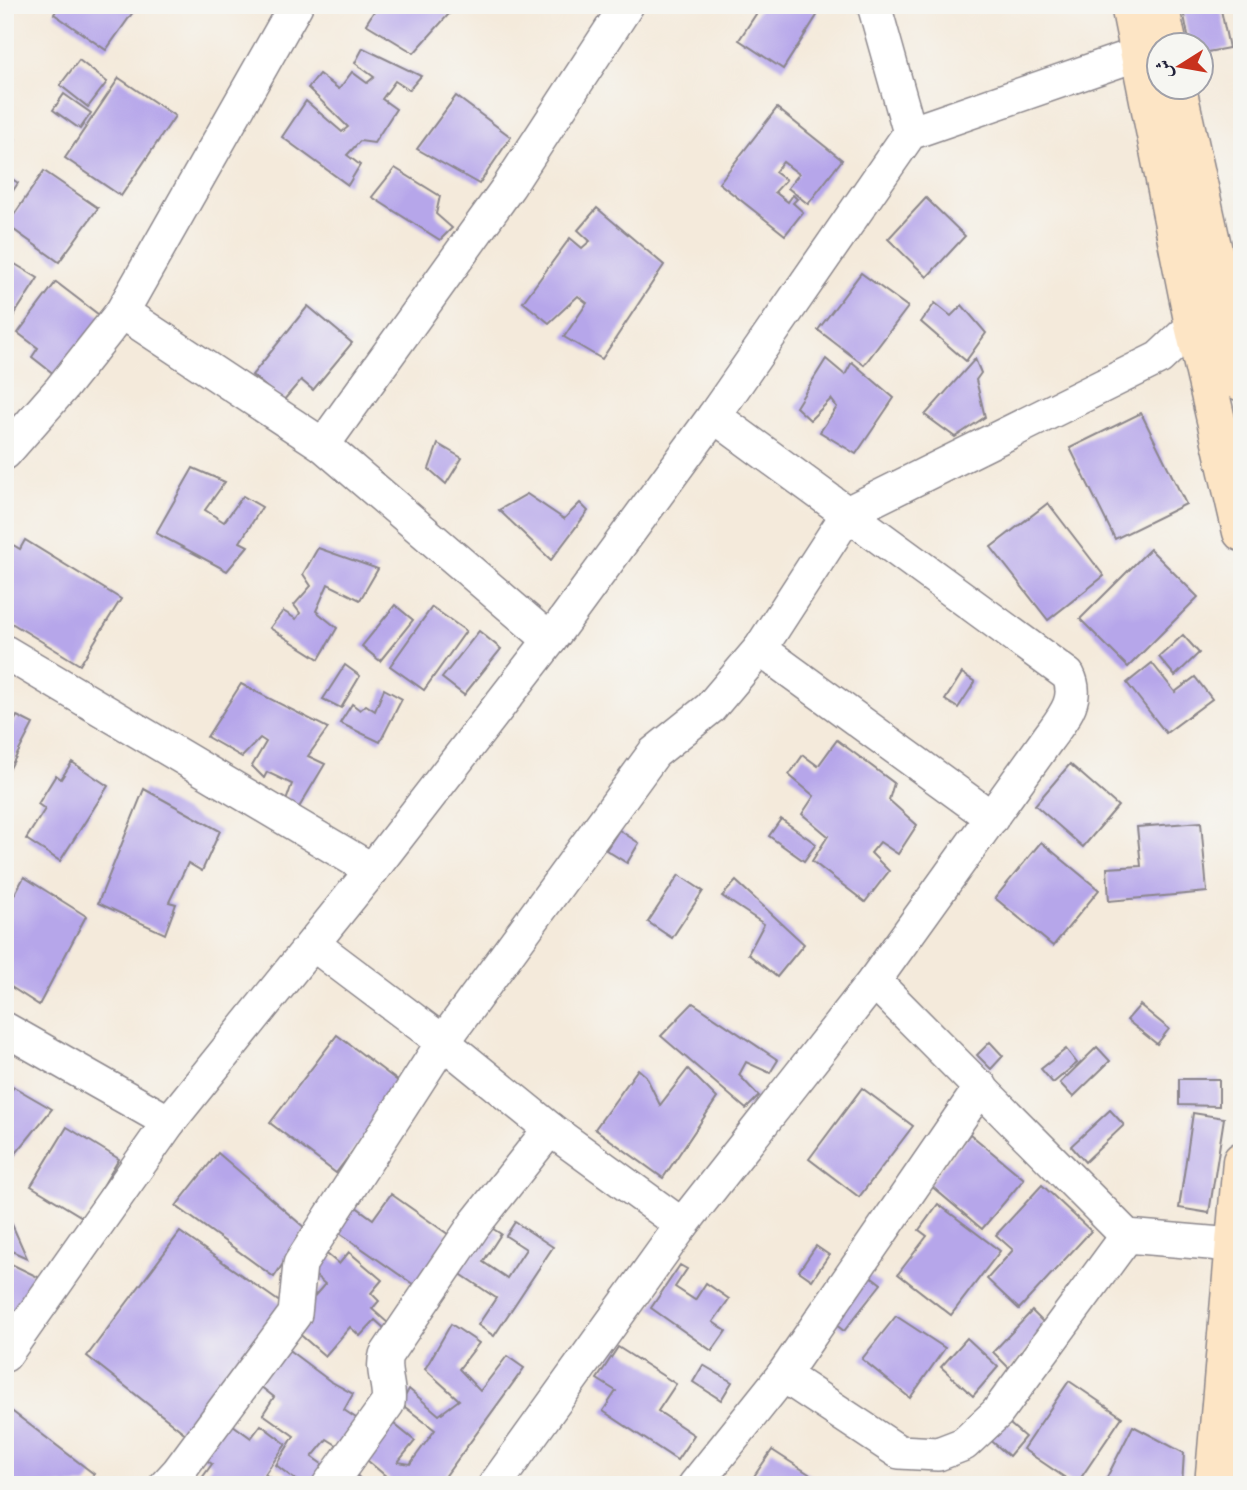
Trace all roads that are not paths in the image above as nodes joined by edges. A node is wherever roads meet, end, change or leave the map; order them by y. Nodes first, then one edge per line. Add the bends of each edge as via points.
1 (296, 5) edge
2 (627, 5) edge
3 (874, 5) edge
4 (1130, 5) edge
5 (1159, 5) edge
6 (1155, 32) edge
7 (1146, 36) edge
8 (1146, 52) edge
9 (1166, 102) edge
10 (1180, 102) edge
11 (910, 133) junction
12 (122, 312) junction
13 (1226, 340) edge
14 (714, 416) junction
15 (323, 445) junction
16 (5, 453) edge
17 (849, 512) junction
18 (1242, 532) edge
19 (550, 639) junction
20 (760, 649) junction
21 (5, 652) edge
22 (992, 818) junction
23 (372, 870) junction
24 (313, 944) junction
25 (874, 981) junction
26 (5, 1029) edge
27 (443, 1042) junction
28 (981, 1087) junction
29 (169, 1122) junction
30 (550, 1129) junction
31 (1242, 1161) edge
32 (682, 1225) junction
33 (1127, 1236) junction
34 (1233, 1245) junction
35 (5, 1355) edge
36 (783, 1375) junction
37 (166, 1485) edge
38 (329, 1485) edge
39 (495, 1485) edge
40 (695, 1485) edge
41 (1214, 1485) edge

1 - 12 street
2 - 15 street via 509,186
3 - 11 street
4 - 7 street
5 - 6 street
8 - 11 street
9 - 13 street
10 - 13 street
11 - 14 street
12 - 15 street
12 - 16 street
13 - 17 street via 1159,358
13 - 18 street
14 - 17 street
14 - 19 street
15 - 19 street
17 - 20 street
17 - 22 street via 1068,675 1073,684 1067,711
19 - 23 street
20 - 22 street
20 - 27 street via 710,708 654,752
21 - 23 street
22 - 25 street
23 - 24 street
24 - 27 street
24 - 29 street
25 - 28 street
25 - 32 street
26 - 29 street
27 - 30 street
27 - 37 street via 300,1264 295,1314
28 - 33 street
28 - 36 street
29 - 35 street
30 - 32 street
30 - 38 street via 475,1224 386,1355 388,1403
31 - 34 street
32 - 39 street
33 - 34 street
33 - 36 street via 997,1413 964,1444 938,1454 899,1452
34 - 41 street
36 - 40 street

